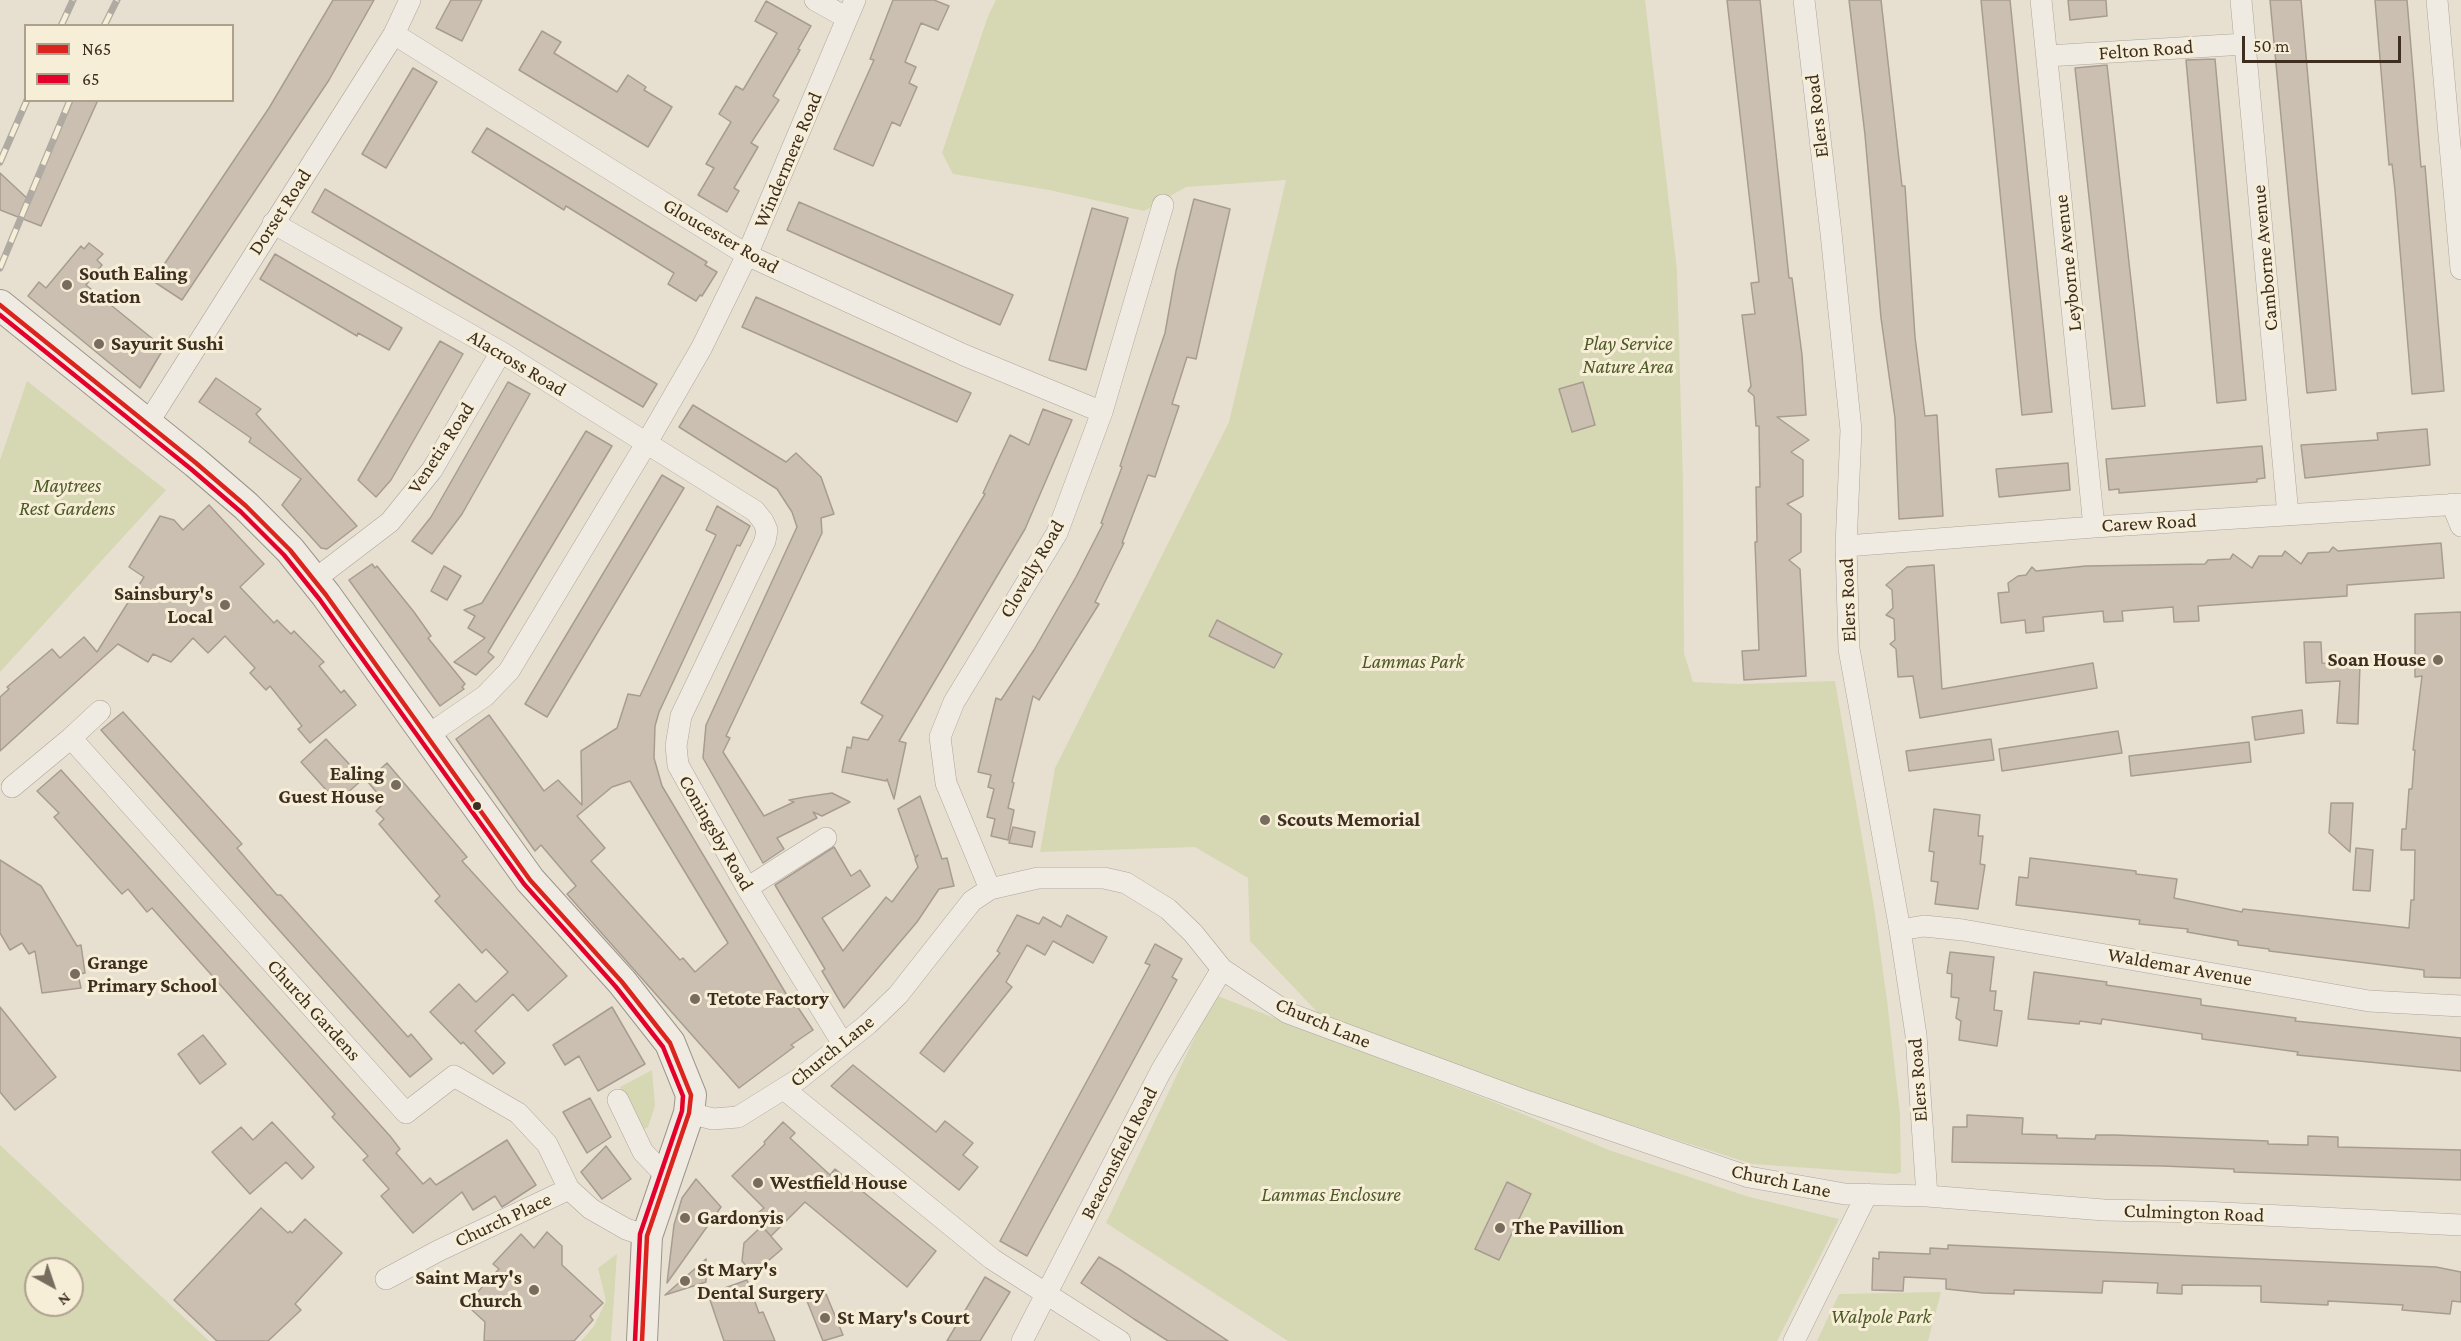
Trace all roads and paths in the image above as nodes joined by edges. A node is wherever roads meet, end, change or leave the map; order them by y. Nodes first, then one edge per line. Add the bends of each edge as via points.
1 (410, 0) edge
2 (815, 0) edge
3 (1803, 0) edge
4 (2041, 0) edge
5 (2241, 0) edge
6 (2437, 0) edge
7 (851, 9) edge
8 (394, 34) junction
9 (2245, 44) junction
10 (2047, 56) junction
11 (1163, 205) dead end
12 (273, 223) junction
13 (747, 255) junction
14 (2461, 269) edge
15 (8, 312) edge
16 (501, 352) junction
17 (1102, 412) junction
18 (148, 423) junction
19 (646, 444) junction
20 (2457, 504) edge
21 (755, 511) joint
22 (2289, 515) junction
23 (2094, 526) junction
24 (2461, 526) edge
25 (1846, 546) junction
26 (314, 580) junction
27 (100, 711) dead end
28 (428, 735) junction
29 (71, 738) junction
30 (12, 787) dead end
31 (826, 838) dead end
32 (747, 888) junction
33 (990, 889) junction
34 (1900, 930) junction
35 (1222, 969) junction
36 (2461, 1006) edge
37 (843, 1044) junction
38 (784, 1089) junction
39 (618, 1100) dead end
40 (689, 1113) junction
41 (667, 1178) junction
42 (569, 1189) junction
43 (1867, 1194) junction
44 (1927, 1196) junction
45 (2461, 1225) edge
46 (647, 1236) junction
47 (386, 1279) dead end
48 (1047, 1292) junction
49 (642, 1341) edge
50 (1022, 1341) edge
51 (1120, 1341) edge
52 (1794, 1341) edge

1 - 8 street, Dorset Road
2 - 7 street
3 - 25 street, Elers Road via 1851,430
4 - 10 street, Leyborne Avenue
5 - 9 street, Camborne Avenue
6 - 14 street
7 - 13 street, Windermere Road
8 - 12 street, Dorset Road
8 - 13 street, Gloucester Road
9 - 10 street, Felton Road
9 - 22 street, Camborne Avenue
10 - 23 street, Leyborne Avenue
11 - 17 street, Clovelly Road
12 - 16 street, Alacross Road
12 - 18 street, Dorset Road
13 - 17 street, Gloucester Road via 964,355
13 - 19 street, Windermere Road via 702,347
15 - 18 main road
16 - 19 street, Alacross Road
16 - 26 street, Venetia Road via 432,470 390,522
17 - 33 street, Clovelly Road via 1057,533 954,702 940,737 946,783
18 - 26 main road via 246,506
19 - 21 street, Alacross Road
19 - 28 street, Windermere Road via 509,670 485,696
20 - 22 street, Carew Road
20 - 24 street
21 - 32 street, Coningsby Road via 766,530 765,541 681,716 676,746 678,765
22 - 23 street, Carew Road
23 - 25 street, Carew Road
25 - 34 street, Elers Road via 1849,649
26 - 28 main road
27 - 29 street
28 - 40 main road via 530,880 656,1022 670,1043 691,1095
29 - 30 street
29 - 42 street, Church Gardens via 406,1113 454,1076 518,1113 547,1144
31 - 32 street
32 - 37 street, Coningsby Road
33 - 35 street, Church Lane via 1014,881 1068,876 1126,883 1168,909
33 - 37 street, Church Lane via 972,901 898,995
34 - 36 street, Waldemar Avenue via 1924,926 1963,930 2369,1001
34 - 44 street, Elers Road via 1920,1078
35 - 43 street, Church Lane via 1287,1013 1528,1102 1749,1177 1845,1194
35 - 48 street, Beaconsfield Road via 1161,1071
37 - 38 street, Church Lane
38 - 40 street, Church Lane via 738,1118 713,1119
38 - 48 street via 992,1259
39 - 41 street via 643,1152
40 - 41 main road
41 - 46 main road
42 - 46 street, Church Place via 591,1209
42 - 47 street, Church Place
43 - 44 street, Church Lane
43 - 52 street
44 - 45 street, Culmington Road via 2104,1210
46 - 49 main road
48 - 50 street, Beaconsfield Road
48 - 51 street

